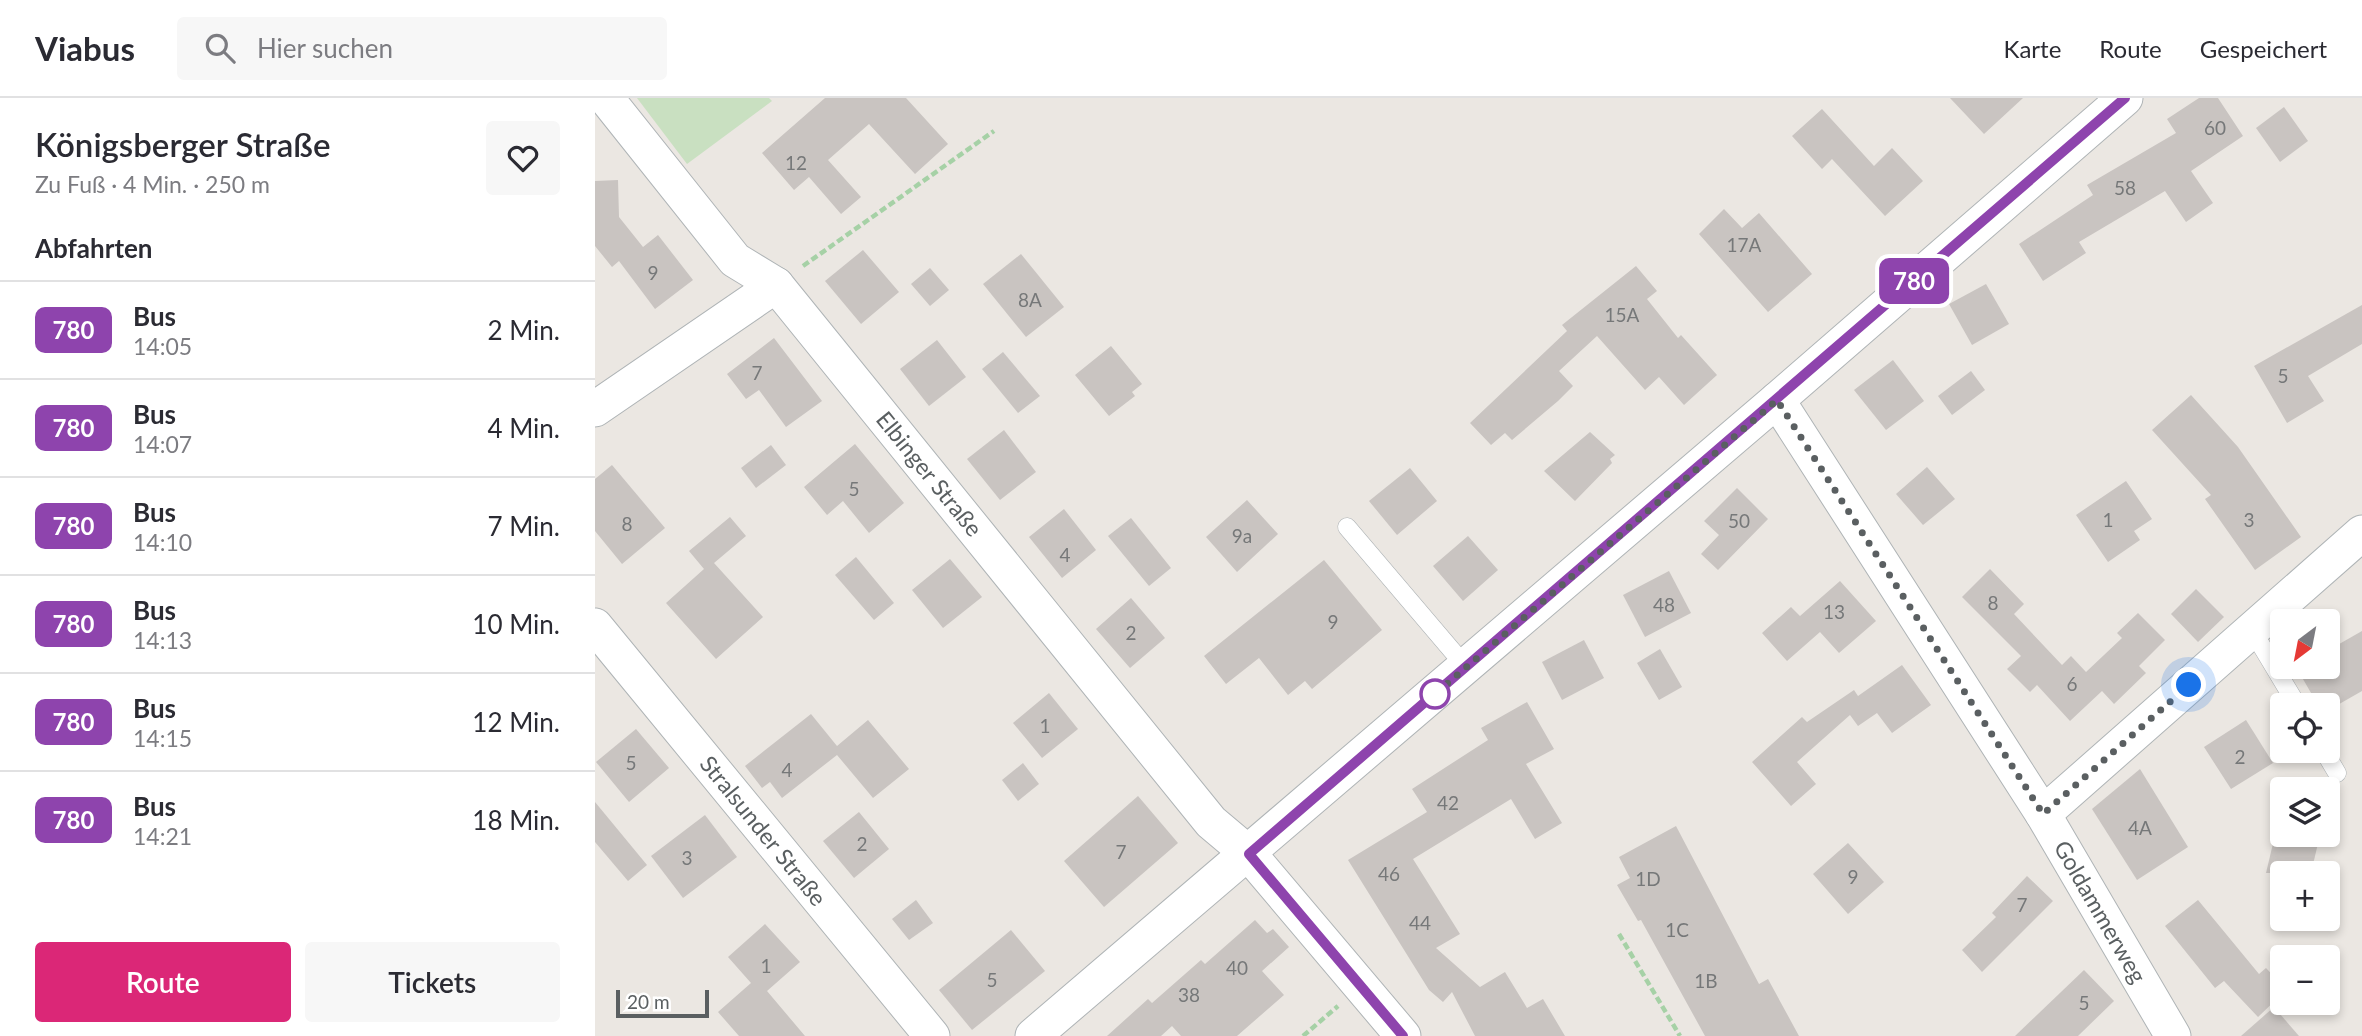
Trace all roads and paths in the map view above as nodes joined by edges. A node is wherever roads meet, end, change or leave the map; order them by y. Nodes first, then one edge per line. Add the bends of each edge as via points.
1 (606, 98) edge
2 (2125, 98) edge
3 (994, 131) dead end
4 (776, 285) junction
5 (1777, 400) junction
6 (595, 408) edge
7 (1347, 527) dead end
8 (2362, 533) edge
9 (595, 626) edge
10 (2252, 630) junction
11 (1466, 667) junction
12 (2290, 693) edge
13 (2331, 763) edge
14 (2337, 773) dead end
15 (2043, 814) junction
16 (1249, 854) junction
17 (1619, 934) dead end
18 (1363, 985) junction
19 (932, 1036) edge
20 (1033, 1036) edge
21 (1303, 1036) edge
22 (1403, 1036) edge
23 (1681, 1036) edge
24 (2173, 1036) edge

1 - 4 street, Elbinger Straße via 735,260
2 - 5 street
3 - 4 path
4 - 6 street
4 - 16 street, Elbinger Straße via 1210,822
5 - 11 street
5 - 15 street, Goldammerweg
7 - 11 lane
8 - 10 street
9 - 19 street, Stralsunder Straße
10 - 12 lane
10 - 15 street
11 - 16 street
13 - 14 lane
15 - 24 street, Goldammerweg
16 - 18 street, Elbinger Straße
16 - 20 street
17 - 23 path
18 - 21 path
18 - 22 street, Elbinger Straße

